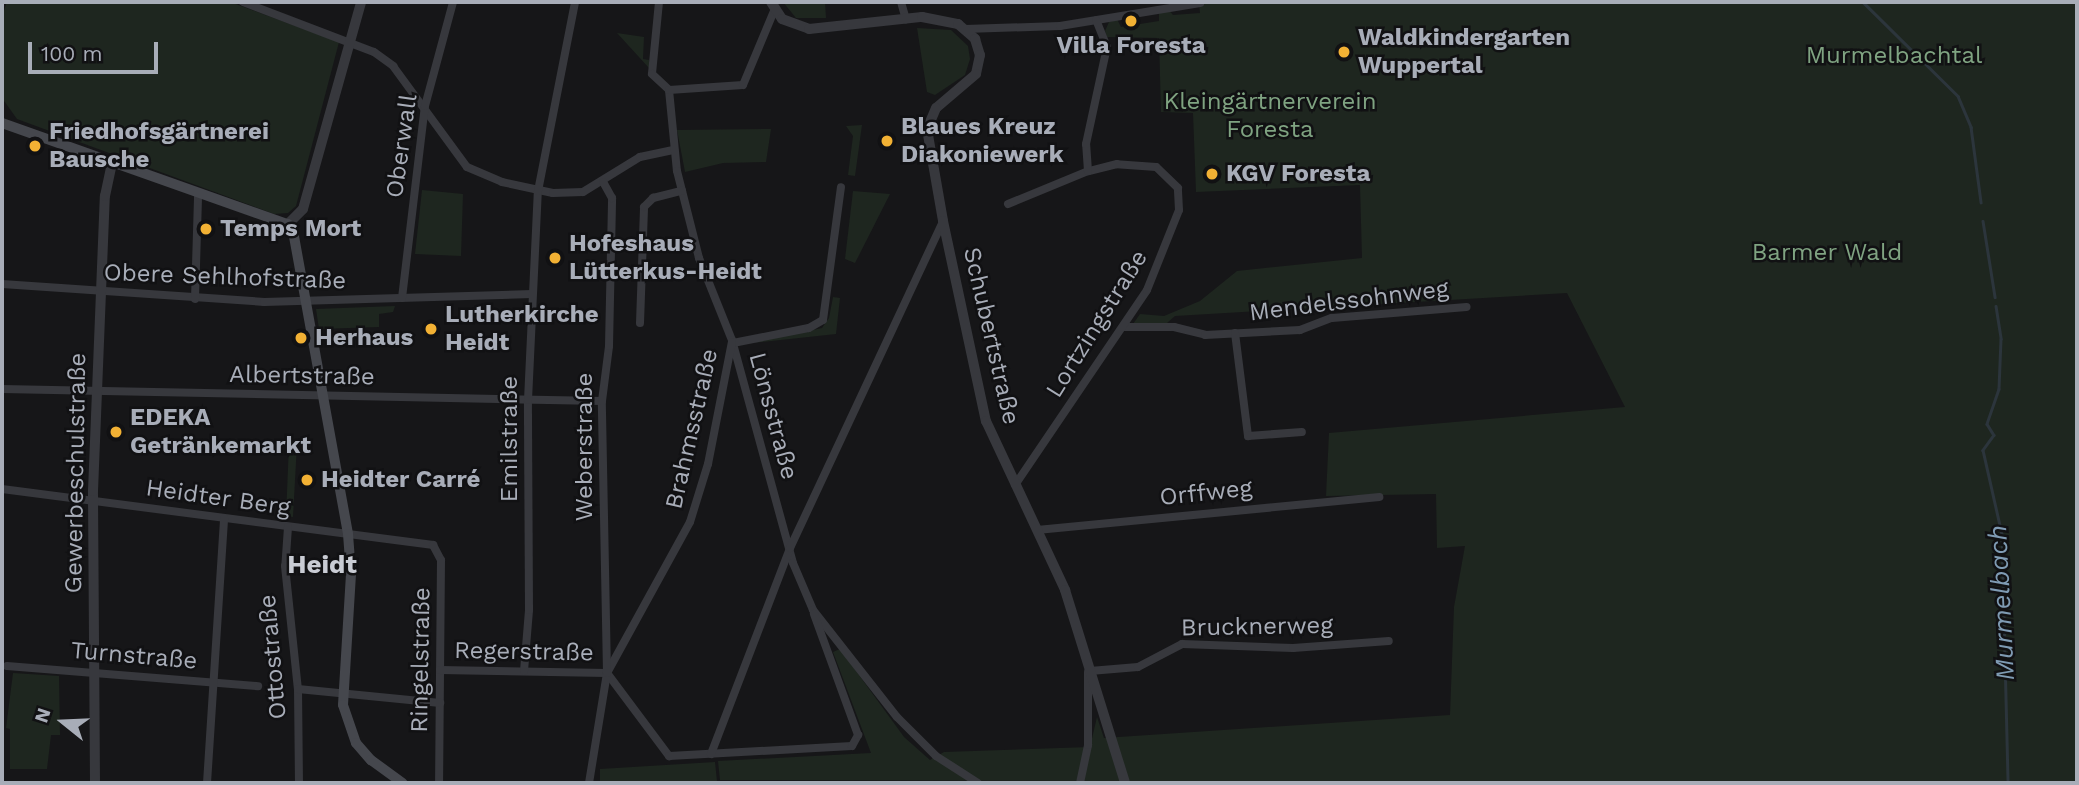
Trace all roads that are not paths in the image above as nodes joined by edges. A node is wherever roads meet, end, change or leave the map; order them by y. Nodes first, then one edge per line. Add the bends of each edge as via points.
1 (243, 2) edge
2 (361, 2) edge
3 (453, 2) edge
4 (575, 2) edge
5 (659, 2) edge
6 (901, 2) edge
7 (1200, 3) edge
8 (773, 6) edge
9 (906, 19) junction
10 (1096, 20) junction
11 (965, 29) junction
12 (347, 40) junction
13 (669, 90) junction
14 (425, 106) junction
15 (2, 123) edge
16 (674, 150) junction
17 (112, 164) junction
18 (1088, 172) junction
19 (603, 182) junction
20 (841, 187) dead end
21 (538, 191) junction
22 (682, 191) junction
23 (198, 195) junction
24 (1008, 204) dead end
25 (943, 221) junction
26 (288, 224) junction
27 (2, 284) edge
28 (102, 293) junction
29 (532, 293) junction
30 (402, 298) junction
31 (195, 299) junction
32 (306, 303) junction
33 (1467, 307) dead end
34 (640, 323) dead end
35 (1123, 327) junction
36 (1235, 334) junction
37 (733, 341) junction
38 (2, 389) edge
39 (97, 393) junction
40 (322, 395) junction
41 (528, 400) junction
42 (602, 401) junction
43 (1303, 432) dead end
44 (1015, 485) junction
45 (2, 489) edge
46 (1379, 496) dead end
47 (93, 501) junction
48 (224, 519) junction
49 (288, 527) junction
50 (1037, 530) junction
51 (348, 534) junction
52 (429, 543) joint
53 (790, 548) junction
54 (813, 610) junction
55 (1388, 641) dead end
56 (7, 666) dead end
57 (1089, 666) junction
58 (440, 670) junction
59 (524, 671) junction
60 (94, 672) junction
61 (607, 673) junction
62 (213, 682) junction
63 (257, 686) dead end
64 (298, 689) junction
65 (342, 694) junction
66 (440, 703) junction
67 (711, 754) junction
68 (95, 783) edge
69 (207, 783) edge
70 (299, 783) edge
71 (403, 783) edge
72 (439, 783) edge
73 (589, 783) edge
74 (978, 783) edge
75 (1080, 783) edge
76 (1125, 783) edge

1 - 12 street
2 - 12 street
3 - 14 street, Oberwall
4 - 21 street, Emilstraße
5 - 13 street, Lönsstraße via 652,74
6 - 9 street
7 - 10 street
8 - 9 street via 790,24 809,29
8 - 13 street via 743,85
9 - 11 street via 933,18
10 - 11 street
10 - 18 street via 1107,47 1086,144
11 - 25 street, Schubertstraße via 978,46 976,74 936,108 927,129
12 - 14 street via 393,66
12 - 26 street via 303,209
13 - 16 street, Lönsstraße
14 - 21 street via 467,167
14 - 30 street, Oberwall
15 - 17 main road
16 - 19 street via 640,157
16 - 22 street, Lönsstraße
17 - 23 main road
17 - 28 street, Gewerbeschulstraße via 105,196
18 - 24 street, Lortzingstraße
18 - 35 street, Lortzingstraße via 1117,164 1156,167 1178,188 1179,210 1167,249
19 - 21 street via 583,192
19 - 42 street, Weberstraße via 612,198 612,282
20 - 37 street via 823,320 809,328
21 - 29 street, Emilstraße
22 - 34 street via 653,198 643,207
22 - 37 street, Lönsstraße via 699,258
23 - 26 main road
23 - 31 street
25 - 44 street, Schubertstraße via 986,421
25 - 53 street
26 - 32 main road
27 - 28 street, Obere Sehlhofstraße
28 - 31 street, Obere Sehlhofstraße
28 - 39 street, Gewerbeschulstraße
29 - 30 street, Obere Sehlhofstraße
29 - 41 street, Emilstraße
30 - 32 street, Obere Sehlhofstraße
31 - 32 street, Obere Sehlhofstraße
32 - 40 main road
33 - 36 street, Mendelssohnweg via 1332,318 1300,330
35 - 36 street, Mendelssohnweg
35 - 44 street, Lortzingstraße
36 - 43 street, Mendelssohnweg via 1248,436
37 - 53 street, Lönsstraße
37 - 61 street, Brahmsstraße via 708,464 690,522
38 - 39 street, Albertstraße
39 - 40 street, Albertstraße
39 - 47 street, Gewerbeschulstraße
40 - 41 street, Albertstraße
40 - 51 main road
41 - 42 street, Albertstraße
41 - 59 street, Emilstraße via 529,610
42 - 61 street, Weberstraße
44 - 50 street, Schubertstraße
45 - 47 street, Heidter Berg
46 - 50 street, Orffweg
47 - 48 street, Heidter Berg
47 - 60 street, Gewerbeschulstraße
48 - 49 street, Heidter Berg
48 - 62 street
49 - 51 street, Heidter Berg
49 - 64 street, Ottostraße via 286,589
50 - 57 street, Schubertstraße via 1065,590
51 - 52 street, Heidter Berg
51 - 65 main road via 351,593
52 - 58 street, Ringelstraße via 441,560
53 - 54 street, Lönsstraße
53 - 67 street
54 - 67 street via 858,743
54 - 74 street, Lönsstraße via 914,737
55 - 57 street, Brucknerweg via 1293,648 1182,644 1138,667
56 - 60 street, Turnstraße
57 - 75 street, Schubertstraße via 1088,746
57 - 76 street, Schubertstraße
58 - 59 street, Regerstraße
58 - 66 street, Ringelstraße
59 - 61 street, Regerstraße
60 - 62 street, Turnstraße
60 - 68 street, Gewerbeschulstraße
61 - 67 street via 663,753
61 - 73 street
62 - 63 street, Turnstraße
62 - 69 street
64 - 65 street
64 - 70 street, Ottostraße
65 - 66 street
65 - 71 main road via 356,743
66 - 72 street, Ringelstraße

